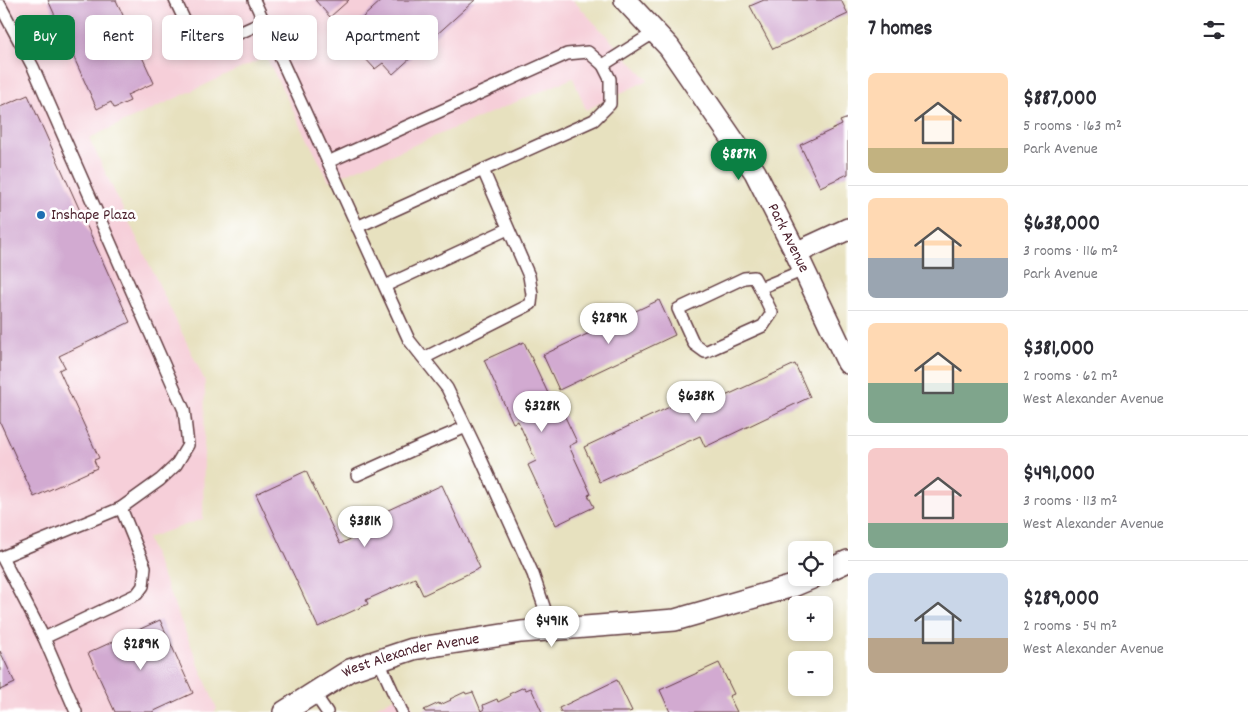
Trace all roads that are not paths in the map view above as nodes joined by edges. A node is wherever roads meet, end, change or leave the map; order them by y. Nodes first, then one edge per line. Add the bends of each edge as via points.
1 (175, 0) edge
2 (254, 0) edge
3 (626, 0) edge
4 (0, 5) edge
5 (261, 15) edge
6 (253, 27) edge
7 (655, 32) junction
8 (281, 60) edge
9 (603, 66) junction
10 (328, 162) junction
11 (482, 170) junction
12 (357, 227) junction
13 (508, 229) junction
14 (848, 229) edge
15 (800, 261) junction
16 (385, 286) junction
17 (760, 288) junction
18 (424, 358) junction
19 (848, 363) edge
20 (466, 427) junction
21 (357, 475) dead end
22 (121, 508) junction
23 (1, 555) edge
24 (848, 561) edge
25 (833, 568) edge
26 (793, 586) edge
27 (552, 630) junction
28 (44, 638) junction
29 (379, 661) junction
30 (314, 693) junction
31 (74, 712) edge
32 (284, 712) edge
33 (326, 712) edge
34 (402, 712) edge

1 - 6 lane via 199,51
2 - 5 lane
3 - 7 street, Park Avenue
4 - 22 lane via 33,67 184,410 188,445 176,465
7 - 9 lane
7 - 15 street, Park Avenue via 669,46 755,172
8 - 10 lane
9 - 10 lane via 588,52 567,54
9 - 11 lane via 610,79 610,104 594,120
10 - 12 lane
11 - 12 lane
11 - 13 lane
12 - 16 lane
13 - 16 lane
13 - 18 lane via 529,276 531,304
14 - 15 street
15 - 17 lane
15 - 19 street, Park Avenue
16 - 18 lane via 409,340
17 - 17 lane via 754,277 744,278 678,309 694,344 705,352 763,326 772,313
18 - 20 lane via 447,388
20 - 21 lane
20 - 27 lane via 533,574
22 - 23 lane
22 - 28 lane via 145,567 143,586 137,594
23 - 28 lane
24 - 25 street
26 - 27 street, West Alexander Avenue via 676,620
27 - 29 street, West Alexander Avenue via 413,649
28 - 31 lane
29 - 30 street, West Alexander Avenue via 350,670
29 - 34 lane
30 - 32 street, West Alexander Avenue
30 - 33 lane

